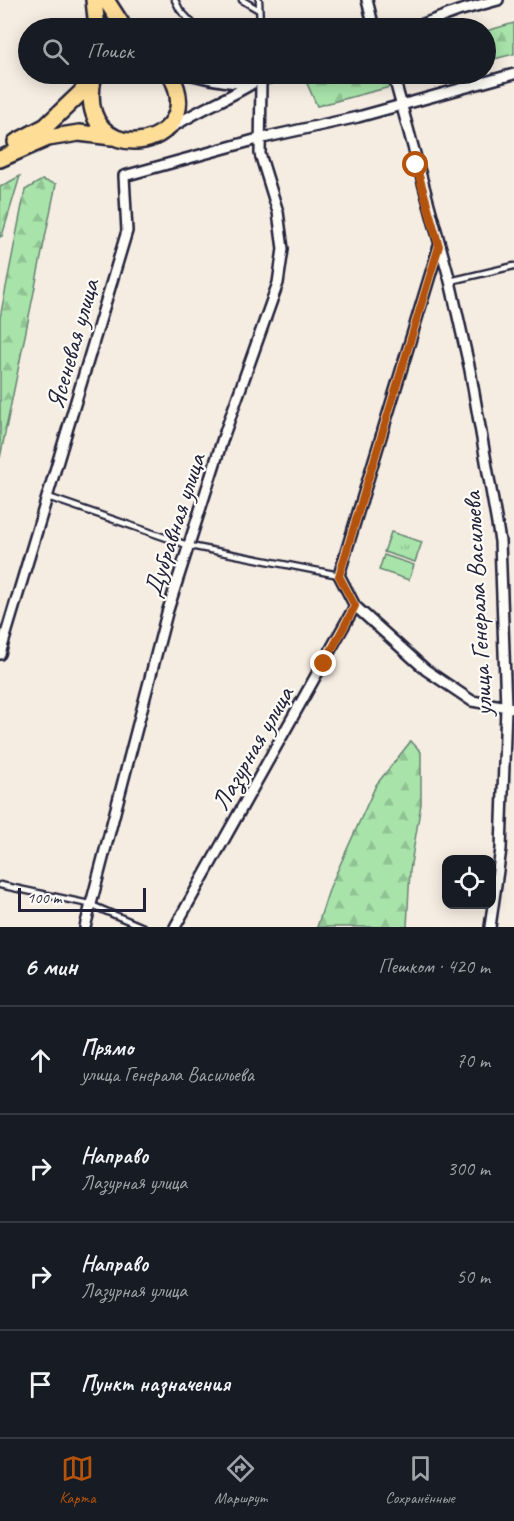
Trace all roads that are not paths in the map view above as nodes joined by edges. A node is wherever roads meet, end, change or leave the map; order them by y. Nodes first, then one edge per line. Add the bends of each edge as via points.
1 (94, 0) edge
2 (106, 0) edge
3 (175, 0) edge
4 (243, 0) edge
5 (260, 0) edge
6 (367, 0) edge
7 (498, 0) edge
8 (259, 10) junction
9 (97, 18) edge
10 (118, 18) edge
11 (188, 18) edge
12 (259, 18) edge
13 (372, 18) edge
14 (439, 18) edge
15 (514, 74) edge
16 (496, 79) edge
17 (86, 84) edge
18 (93, 84) edge
19 (176, 84) edge
20 (250, 84) edge
21 (258, 84) edge
22 (396, 84) edge
23 (476, 84) edge
24 (401, 104) junction
25 (161, 134) junction
26 (112, 137) junction
27 (258, 138) junction
28 (0, 151) edge
29 (0, 159) edge
30 (439, 246) junction
31 (514, 266) edge
32 (450, 281) junction
33 (48, 498) junction
34 (190, 546) junction
35 (339, 576) junction
36 (355, 606) junction
37 (0, 654) edge
38 (510, 708) edge
39 (0, 885) edge
40 (89, 904) junction
41 (85, 927) edge
42 (143, 927) edge
43 (175, 927) edge
44 (490, 927) edge

1 - 9 main road
2 - 10 main road
3 - 11 lane
4 - 8 lane
5 - 8 lane
6 - 13 street
7 - 14 street
8 - 12 lane
15 - 16 street
17 - 28 main road via 46,126
18 - 26 main road via 91,107 101,127
19 - 25 main road via 179,108
20 - 25 street via 195,111
21 - 27 street, Дубравная улица
22 - 24 street, улица Генерала Васильева
23 - 24 street
24 - 27 street
24 - 30 street, улица Генерала Васильева
25 - 26 main road via 138,143
26 - 29 main road via 79,132 48,138
27 - 33 street, Ясеневая улица via 124,176 127,231
27 - 34 street, Дубравная улица via 278,212 283,249 280,272
30 - 32 street, улица Генерала Васильева
30 - 35 street
31 - 32 lane
32 - 38 street, улица Генерала Васильева via 492,484 500,541
33 - 34 lane
33 - 37 street, Ясеневая улица
34 - 35 lane
34 - 40 street, Дубравная улица via 164,623
35 - 36 street
36 - 38 street via 426,670 472,701
36 - 43 street, Лазурная улица
38 - 44 street, улица Генерала Васильева via 501,849
39 - 40 lane
40 - 41 street, Дубравная улица
40 - 42 lane

